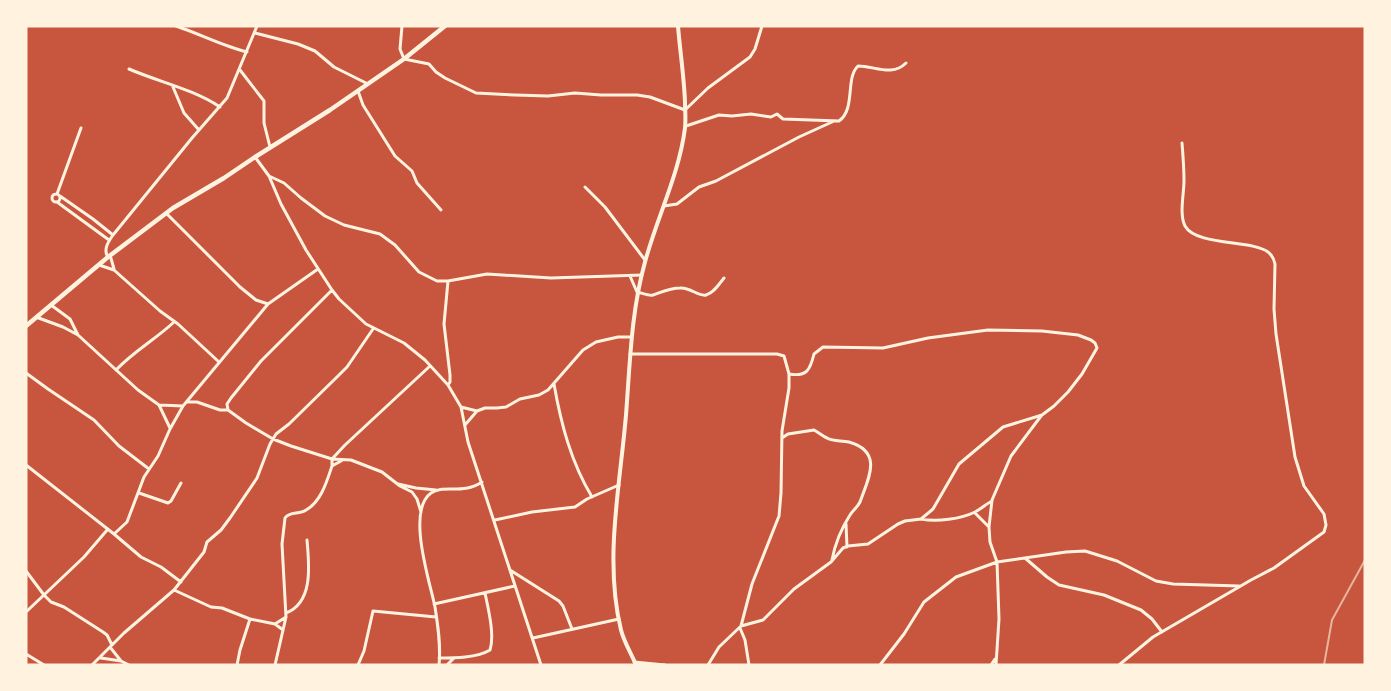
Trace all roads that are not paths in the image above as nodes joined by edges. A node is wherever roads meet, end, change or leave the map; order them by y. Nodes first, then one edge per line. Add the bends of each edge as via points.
1 (176, 26) edge
2 (257, 26) edge
3 (402, 26) edge
4 (446, 26) edge
5 (678, 26) edge
6 (762, 26) edge
7 (255, 33) junction
8 (247, 52) junction
9 (404, 58) junction
10 (906, 63) dead end
11 (129, 68) dead end
12 (240, 70) junction
13 (368, 84) junction
14 (173, 86) junction
15 (358, 91) junction
16 (220, 107) junction
17 (685, 110) junction
18 (832, 122) junction
19 (686, 126) junction
20 (81, 128) dead end
21 (200, 130) junction
22 (1182, 143) dead end
23 (270, 147) junction
24 (255, 157) junction
25 (268, 176) junction
26 (585, 187) dead end
27 (58, 195) junction
28 (57, 202) junction
29 (664, 206) junction
30 (441, 210) dead end
31 (166, 213) junction
32 (113, 235) junction
33 (109, 240) junction
34 (109, 256) junction
35 (645, 260) junction
36 (98, 265) junction
37 (318, 268) junction
38 (114, 270) junction
39 (642, 275) junction
40 (630, 276) junction
41 (724, 278) dead end
42 (448, 281) junction
43 (332, 290) junction
44 (637, 292) junction
45 (51, 304) junction
46 (268, 304) junction
47 (36, 317) junction
48 (174, 322) junction
49 (26, 326) edge
50 (373, 329) junction
51 (78, 336) junction
52 (631, 337) junction
53 (630, 354) junction
54 (219, 362) junction
55 (430, 366) junction
56 (116, 370) junction
57 (26, 373) edge
58 (789, 374) junction
59 (554, 383) junction
60 (448, 385) junction
61 (186, 402) junction
62 (159, 405) junction
63 (183, 406) junction
64 (461, 407) junction
65 (228, 410) junction
66 (477, 411) junction
67 (1042, 415) junction
68 (465, 425) junction
69 (170, 429) junction
70 (782, 431) junction
71 (788, 434) junction
72 (273, 439) junction
73 (781, 439) junction
74 (332, 459) junction
75 (341, 460) junction
76 (26, 465) edge
77 (332, 466) junction
78 (149, 469) junction
79 (482, 482) junction
80 (182, 483) dead end
81 (397, 484) junction
82 (618, 485) junction
83 (436, 490) junction
84 (139, 493) junction
85 (592, 497) junction
86 (992, 500) junction
87 (421, 512) junction
88 (975, 512) junction
89 (495, 520) junction
90 (921, 520) junction
91 (846, 523) junction
92 (989, 527) junction
93 (108, 529) junction
94 (114, 534) junction
95 (307, 540) dead end
96 (847, 547) junction
97 (1025, 558) junction
98 (832, 561) junction
99 (997, 562) junction
100 (510, 570) junction
101 (26, 571) edge
102 (181, 582) junction
103 (514, 586) junction
104 (1240, 586) junction
105 (174, 590) junction
106 (485, 593) junction
107 (44, 595) junction
108 (434, 604) junction
109 (26, 612) edge
110 (286, 615) junction
111 (436, 617) junction
112 (250, 619) junction
113 (620, 619) junction
114 (275, 624) junction
115 (740, 627) junction
116 (572, 629) junction
117 (283, 630) junction
118 (1162, 632) junction
119 (533, 638) junction
120 (111, 646) junction
121 (26, 654) edge
122 (101, 658) junction
123 (439, 658) junction
124 (455, 658) junction
125 (996, 658) junction
126 (121, 661) junction
127 (635, 663) edge
128 (44, 665) edge
129 (92, 665) edge
130 (129, 665) edge
131 (237, 665) edge
132 (275, 665) edge
133 (358, 665) edge
134 (439, 665) edge
135 (447, 665) edge
136 (541, 665) edge
137 (665, 665) edge
138 (708, 665) edge
139 (749, 665) edge
140 (880, 665) edge
141 (991, 665) edge
142 (996, 665) edge
143 (1120, 665) edge

1 - 8 street
2 - 7 street
3 - 9 street via 400,49
4 - 9 main road
5 - 17 street
6 - 17 street via 750,57
7 - 8 street
7 - 13 street via 315,51 334,67
8 - 12 street
9 - 13 main road
9 - 17 street via 429,64 464,89 483,94 637,95
10 - 18 street via 894,71 858,66 845,115 839,122
11 - 14 street
12 - 16 street
12 - 23 street via 264,101 264,123
13 - 15 main road
14 - 16 street
14 - 21 street via 184,112
15 - 23 main road
15 - 30 street via 363,105 395,156 412,171 417,183
16 - 21 street
17 - 19 street
18 - 19 street via 783,119 777,114 771,117 751,114 716,116
18 - 29 street via 699,187 677,204
19 - 29 street
20 - 27 street
21 - 32 street
22 - 104 street via 1184,226 1204,238 1263,249 1274,258 1276,334 1295,457 1304,486 1326,521 1324,532 1274,568
23 - 24 main road
24 - 25 street
24 - 31 main road
25 - 37 street via 284,211
25 - 42 street via 284,183 331,219 380,234 424,275 436,281
26 - 35 street via 605,207
27 - 28 street via 60,199
27 - 28 street via 52,197
27 - 32 street
28 - 33 street
29 - 35 street
31 - 34 main road
31 - 46 street via 240,288
32 - 33 street
33 - 34 street via 105,253
34 - 36 main road
34 - 38 street
35 - 39 street
36 - 38 street
36 - 45 main road
37 - 43 street
37 - 46 street
38 - 48 street
39 - 40 street
39 - 44 street
40 - 42 street via 551,278 487,274
40 - 44 street
41 - 44 street via 706,295 688,288 651,295
42 - 60 street via 444,316
43 - 50 street
43 - 65 street via 261,361 231,398
44 - 52 street
45 - 47 main road
45 - 51 street via 70,319
46 - 54 street
47 - 49 main road
47 - 51 street
48 - 54 street
48 - 56 street
50 - 55 street via 404,344
50 - 72 street via 347,367
51 - 56 street
52 - 53 street
52 - 59 street via 596,342 584,350
53 - 58 street via 782,354
53 - 82 street
54 - 61 street
55 - 60 street
55 - 74 street
56 - 62 street
57 - 78 street via 94,420 119,446
58 - 67 street via 799,376 806,373 814,354 823,347 884,348 988,330 1042,331 1092,340 1097,348 1082,374 1065,396
58 - 70 street
59 - 66 street via 539,395 520,399 506,407
59 - 85 street via 560,420 570,451
60 - 64 street
61 - 63 street
61 - 65 street
62 - 63 street
62 - 69 street
63 - 69 street
64 - 66 street
64 - 68 street
65 - 72 street
66 - 68 street
67 - 86 street via 1011,456
67 - 90 street via 1004,427 962,461 933,509
68 - 79 street
69 - 78 street
70 - 71 street
70 - 73 street
71 - 73 street
71 - 91 street via 814,430 826,438 849,442 867,451 870,472 858,506
72 - 74 street
72 - 102 street via 257,478
73 - 115 street via 779,516 752,584
74 - 75 street
74 - 77 street
75 - 77 street
75 - 81 street via 351,460 382,472
76 - 93 street
77 - 110 street via 314,503 305,511 285,518 282,544
78 - 84 street
79 - 83 street via 470,488
79 - 89 street
80 - 84 street via 168,503
81 - 83 street
81 - 87 street via 415,495
82 - 85 street
82 - 113 street via 614,554
83 - 87 street via 425,498
84 - 94 street via 127,522
85 - 89 street via 575,507
86 - 88 street
86 - 92 street
87 - 108 street via 422,552
88 - 90 street via 944,520
88 - 92 street
89 - 100 street
90 - 96 street via 905,521 868,544
91 - 96 street
91 - 98 street via 835,544
92 - 99 street
93 - 94 street
93 - 107 street
94 - 102 street via 141,557
95 - 110 street via 310,574 306,590 296,608
96 - 98 street
97 - 99 street
97 - 104 street via 1085,551 1117,561 1156,581
97 - 118 street via 1059,585 1104,595 1141,610
98 - 115 street via 794,589 763,620
99 - 125 street via 999,619
99 - 140 street via 956,577 924,602
100 - 103 street
100 - 116 street via 559,601
101 - 107 street
102 - 105 street
103 - 106 street
103 - 119 street
104 - 118 street
105 - 112 street via 211,607
105 - 120 street
106 - 108 street
106 - 124 street via 490,650
107 - 109 street
107 - 120 street via 103,632
108 - 111 street
110 - 114 street
110 - 117 street
111 - 123 street
111 - 133 street via 374,611
112 - 114 street
112 - 131 street
113 - 116 street
113 - 127 street via 621,630
114 - 117 street
115 - 138 street via 719,647
115 - 139 street
116 - 119 street
117 - 132 street
118 - 143 street
119 - 136 street
120 - 122 street
120 - 126 street
121 - 128 street
122 - 126 street
122 - 129 street
123 - 124 street
123 - 134 street
124 - 135 street
125 - 141 street
125 - 142 street
126 - 130 street
127 - 137 street

